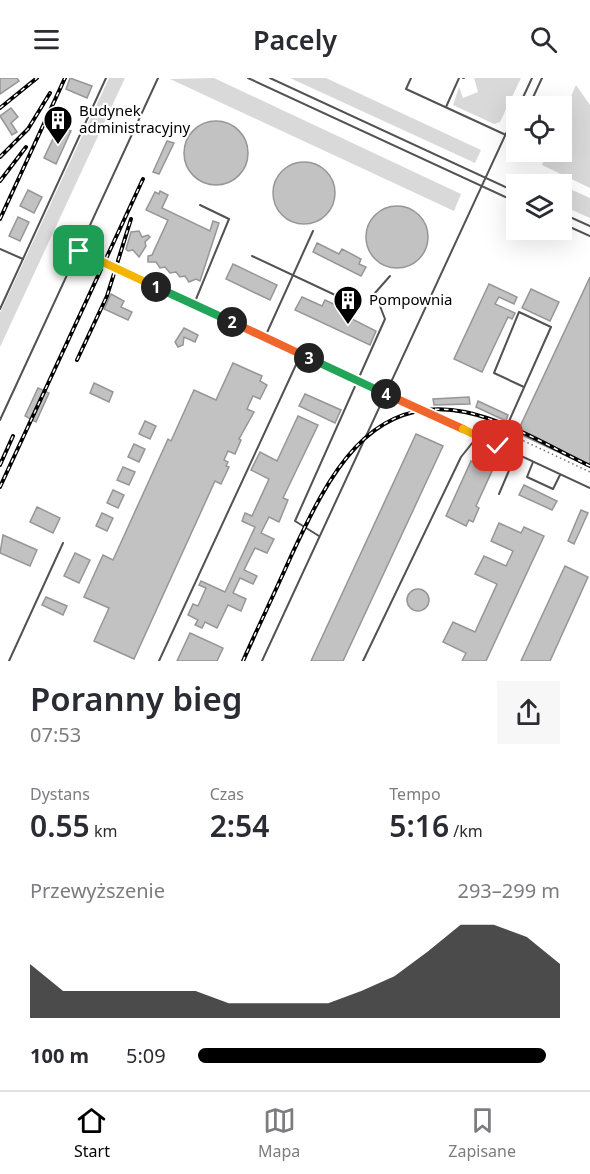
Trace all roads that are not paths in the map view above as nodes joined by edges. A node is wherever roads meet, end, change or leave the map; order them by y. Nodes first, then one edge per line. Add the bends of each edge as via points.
1 (106, 78) edge
2 (158, 78) edge
3 (248, 78) edge
4 (270, 78) edge
5 (411, 78) edge
6 (462, 78) edge
7 (532, 78) edge
8 (542, 78) edge
9 (524, 96) edge
10 (534, 96) edge
11 (446, 107) junction
12 (506, 135) joint
13 (486, 178) junction
14 (482, 186) junction
15 (506, 187) edge
16 (506, 197) edge
17 (200, 205) dead end
18 (572, 218) edge
19 (590, 226) edge
20 (572, 228) edge
21 (313, 231) dead end
22 (590, 236) edge
23 (0, 249) edge
24 (79, 251) junction
25 (252, 256) dead end
26 (23, 259) junction
27 (293, 275) junction
28 (390, 276) dead end
29 (350, 302) dead end
30 (194, 304) junction
31 (0, 309) edge
32 (265, 338) junction
33 (301, 354) junction
34 (359, 381) junction
35 (524, 387) junction
36 (386, 394) junction
37 (0, 420) edge
38 (478, 436) junction
39 (498, 446) junction
40 (516, 454) junction
41 (533, 462) junction
42 (560, 475) junction
43 (590, 488) edge
44 (499, 494) dead end
45 (320, 537) junction
46 (63, 543) dead end
47 (9, 661) edge
48 (159, 661) edge
49 (262, 661) edge
50 (363, 661) edge

1 - 26 lane
2 - 24 lane
3 - 14 lane
4 - 13 lane
5 - 11 lane via 406,89
6 - 11 lane
7 - 9 lane
8 - 10 lane
11 - 12 lane
12 - 13 lane
13 - 14 lane
13 - 15 lane
14 - 16 lane
14 - 36 lane
17 - 30 lane via 230,219
18 - 19 lane
20 - 22 lane
21 - 27 lane
23 - 26 lane
24 - 30 lane
24 - 37 lane
25 - 27 lane
26 - 31 lane
27 - 29 lane
27 - 32 lane
28 - 34 lane via 375,293 385,319
30 - 32 lane
32 - 33 lane
33 - 34 lane
33 - 48 lane
34 - 36 lane
34 - 45 lane via 295,521
35 - 35 lane via 551,327 519,312 494,373
35 - 39 lane
36 - 38 lane
36 - 45 lane
38 - 39 lane
38 - 50 lane via 461,457
39 - 40 lane
40 - 41 lane
40 - 44 lane
41 - 42 lane
41 - 42 lane via 527,477 553,489
42 - 43 lane
45 - 49 lane
46 - 47 lane

